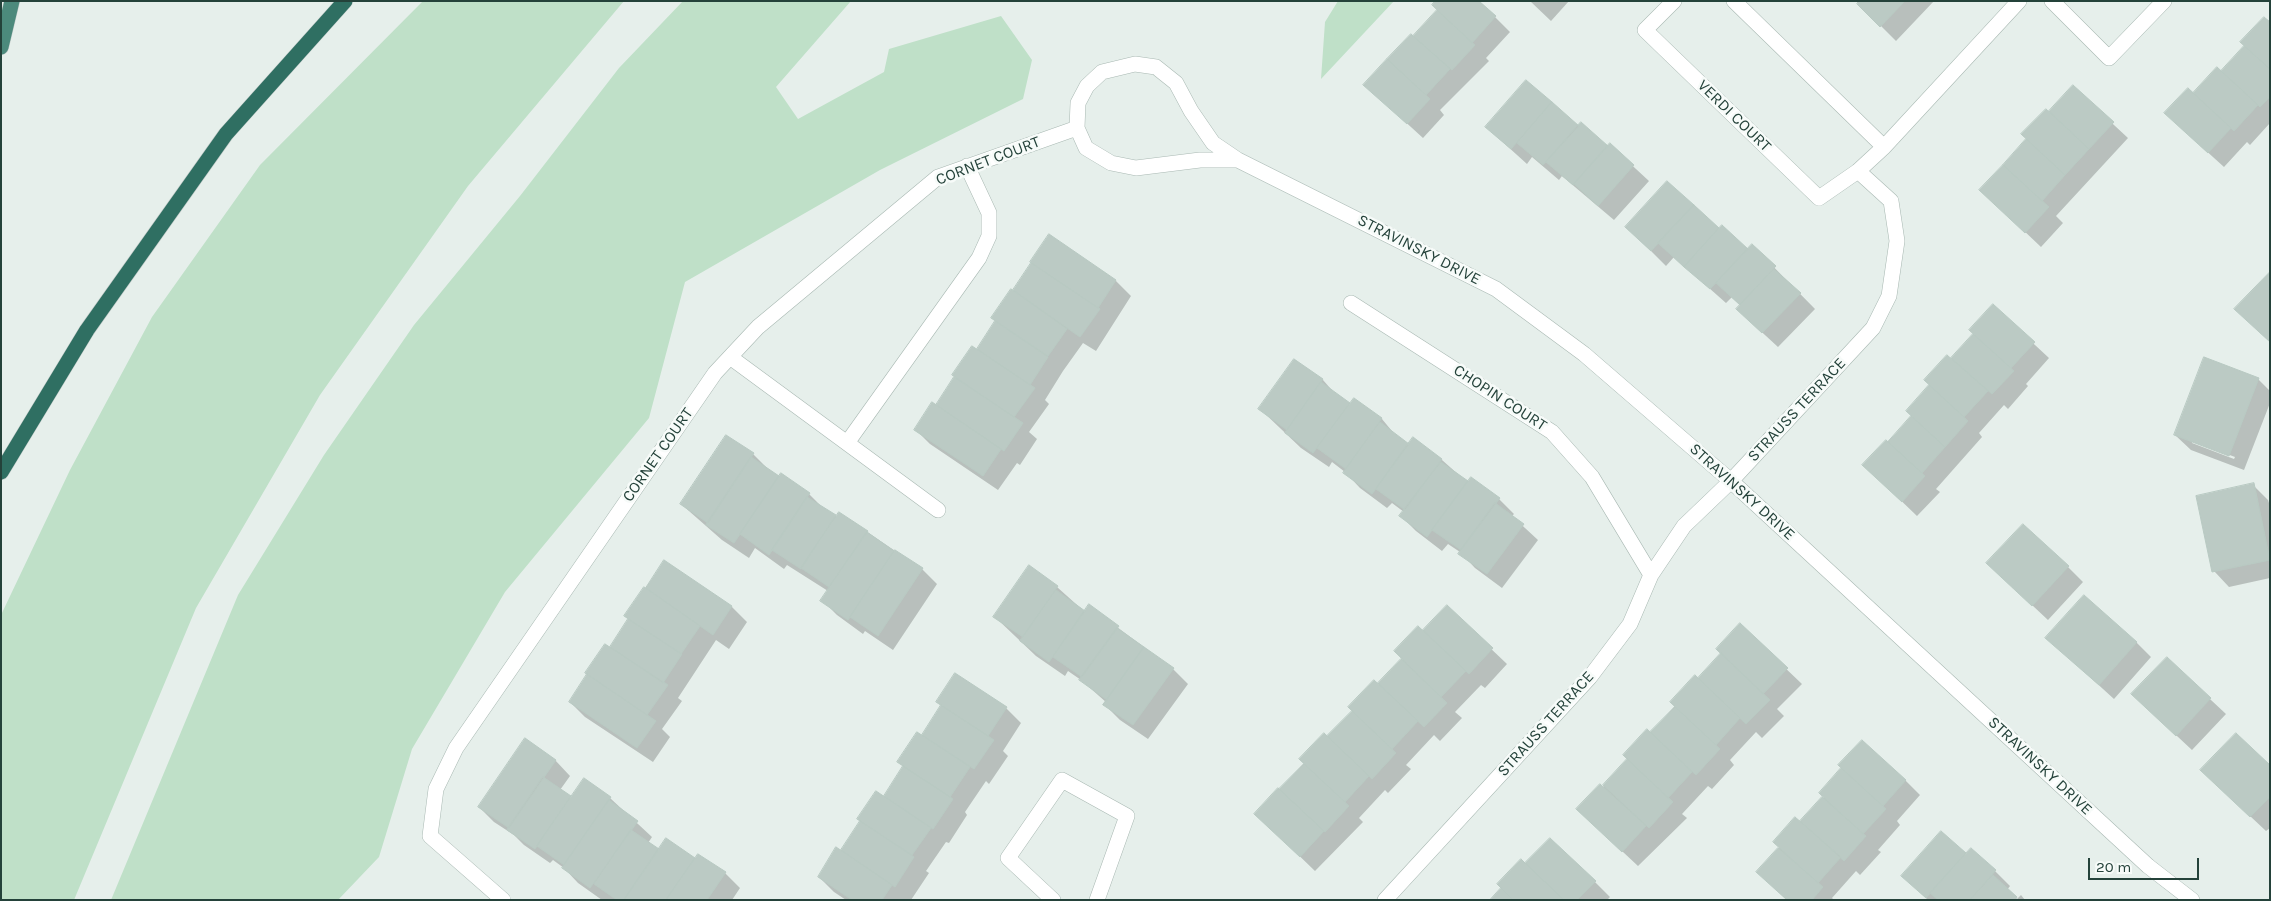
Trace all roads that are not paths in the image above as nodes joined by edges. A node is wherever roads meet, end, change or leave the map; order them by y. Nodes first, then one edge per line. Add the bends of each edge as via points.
1 (12, 1) edge
2 (345, 1) edge
3 (1674, 1) edge
4 (1734, 1) edge
5 (2019, 1) edge
6 (2052, 1) edge
7 (2164, 1) edge
8 (1, 47) edge
9 (1077, 128) junction
10 (1884, 147) junction
11 (1238, 160) junction
12 (967, 166) junction
13 (1858, 171) junction
14 (1351, 303) dead end
15 (730, 357) junction
16 (847, 443) junction
17 (1, 472) edge
18 (1732, 481) junction
19 (938, 510) dead end
20 (1651, 575) junction
21 (503, 900) edge
22 (1053, 900) edge
23 (1097, 900) edge
24 (1384, 900) edge
25 (2192, 900) edge

1 - 8 highway
2 - 17 highway via 226,134 86,330
3 - 13 street, VERDI COURT via 1645,30 1819,198
4 - 10 street
5 - 10 street
6 - 7 street via 2110,58
9 - 11 street, STRAVINSKY DRIVE via 1086,148 1111,163 1136,168 1200,160
9 - 11 street, STRAVINSKY DRIVE via 1078,103 1087,86 1102,72 1135,64 1156,67 1176,83 1213,143
9 - 12 street, CORNET COURT
10 - 13 street
11 - 18 street, STRAVINSKY DRIVE via 1496,289 1584,354
12 - 15 street, CORNET COURT via 938,177 758,327
12 - 16 street via 988,213 989,236 979,258
13 - 18 street, STRAUSS TERRACE via 1891,201 1897,241 1889,296 1873,328
14 - 20 street, CHOPIN COURT via 1552,432 1592,477
15 - 16 street
15 - 21 street, CORNET COURT via 715,373 456,748 436,789 430,836
16 - 19 street
18 - 20 street, STRAUSS TERRACE via 1684,526
18 - 25 street, STRAVINSKY DRIVE via 2148,866
20 - 24 street, STRAUSS TERRACE via 1630,624 1590,677
22 - 23 street via 1008,858 1062,780 1128,816

